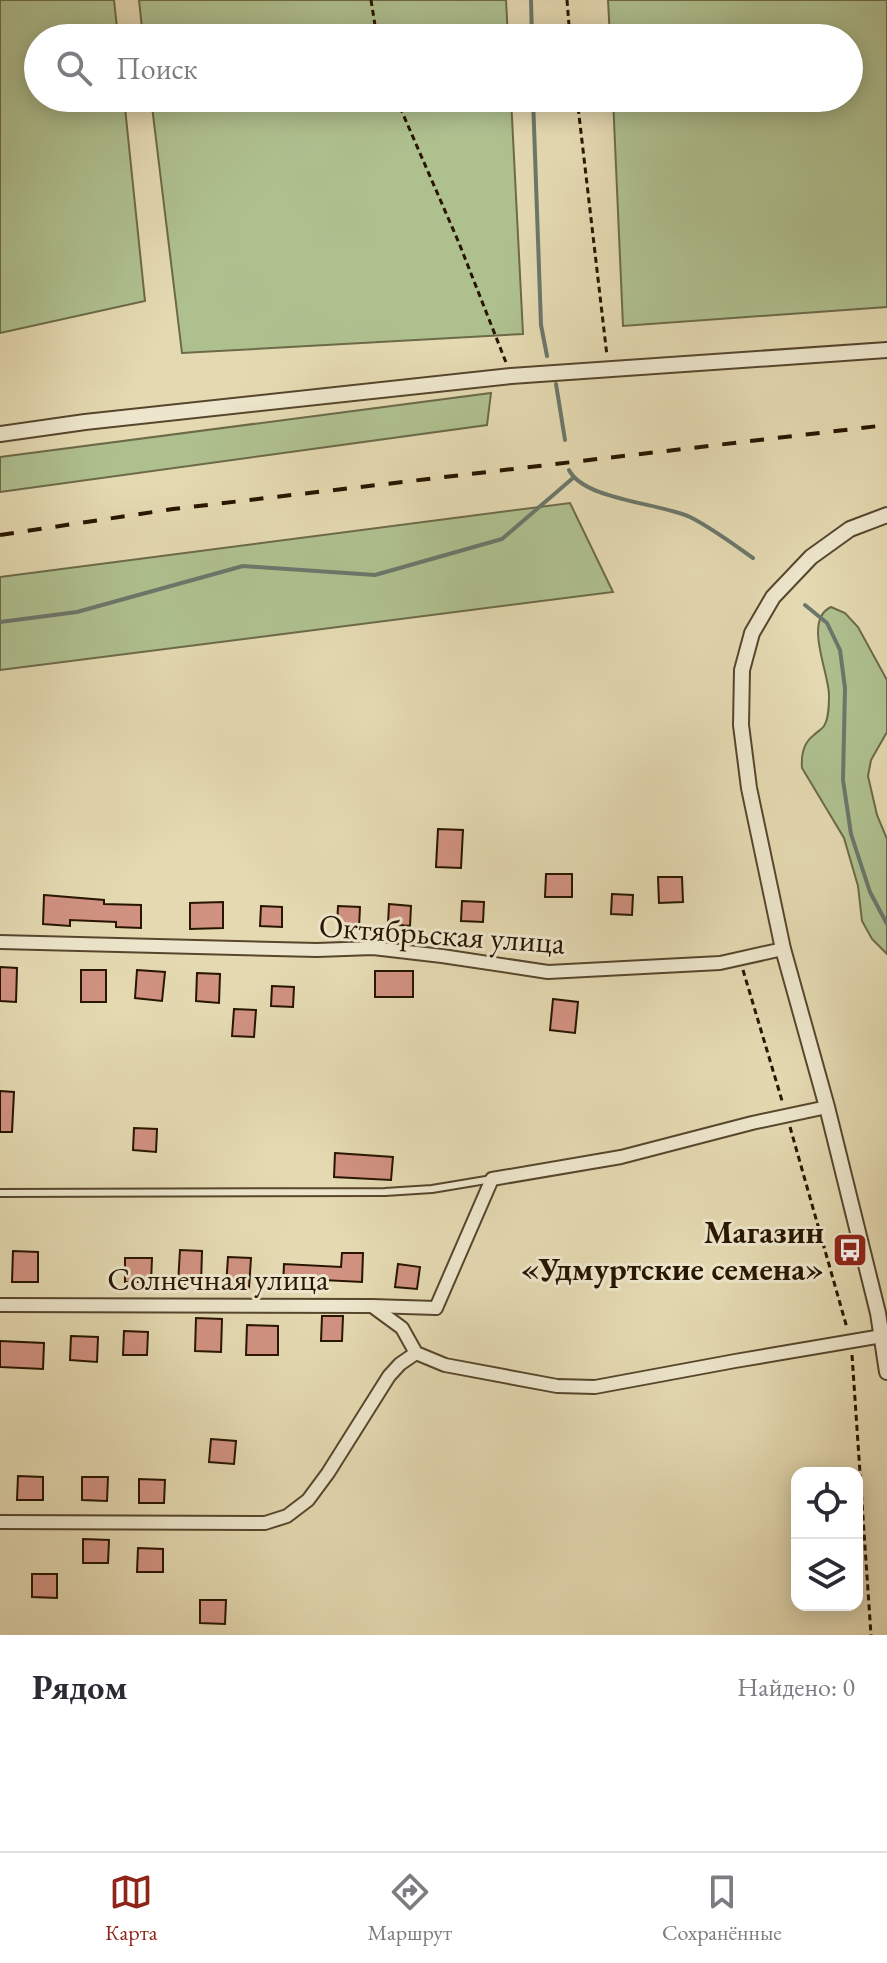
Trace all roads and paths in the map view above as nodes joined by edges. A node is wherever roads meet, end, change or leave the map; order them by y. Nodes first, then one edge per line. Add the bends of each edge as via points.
1 (371, 0) edge
2 (567, 0) edge
3 (375, 24) edge
4 (569, 24) edge
5 (402, 112) edge
6 (579, 112) edge
7 (887, 350) edge
8 (608, 368) junction
9 (511, 376) junction
10 (0, 434) edge
11 (887, 515) edge
12 (0, 942) edge
13 (783, 949) junction
14 (740, 959) junction
15 (827, 1107) junction
16 (787, 1116) junction
17 (492, 1179) junction
18 (0, 1193) edge
19 (0, 1305) edge
20 (372, 1306) junction
21 (882, 1336) junction
22 (851, 1342) junction
23 (416, 1353) junction
24 (887, 1372) edge
25 (0, 1522) edge
26 (871, 1635) edge

1 - 3 path
2 - 4 path
5 - 9 path
6 - 8 path
7 - 8 street
8 - 9 street
9 - 10 street
11 - 13 street via 850,529 811,557 773,597 752,633 742,670 741,725 749,788
12 - 14 street, Октябрьская улица via 373,948 548,972
13 - 14 street, Октябрьская улица
13 - 15 street
14 - 16 path
15 - 16 street
15 - 21 street
16 - 17 street via 621,1157
16 - 22 path
17 - 18 lane via 385,1192
17 - 20 street, Солнечная улица via 436,1308
19 - 20 street, Солнечная улица
20 - 23 street via 402,1328
21 - 22 street
21 - 24 street
22 - 23 street via 595,1387 557,1386 445,1365
22 - 26 path
23 - 25 street via 389,1376 328,1473 308,1500 287,1516 265,1523

